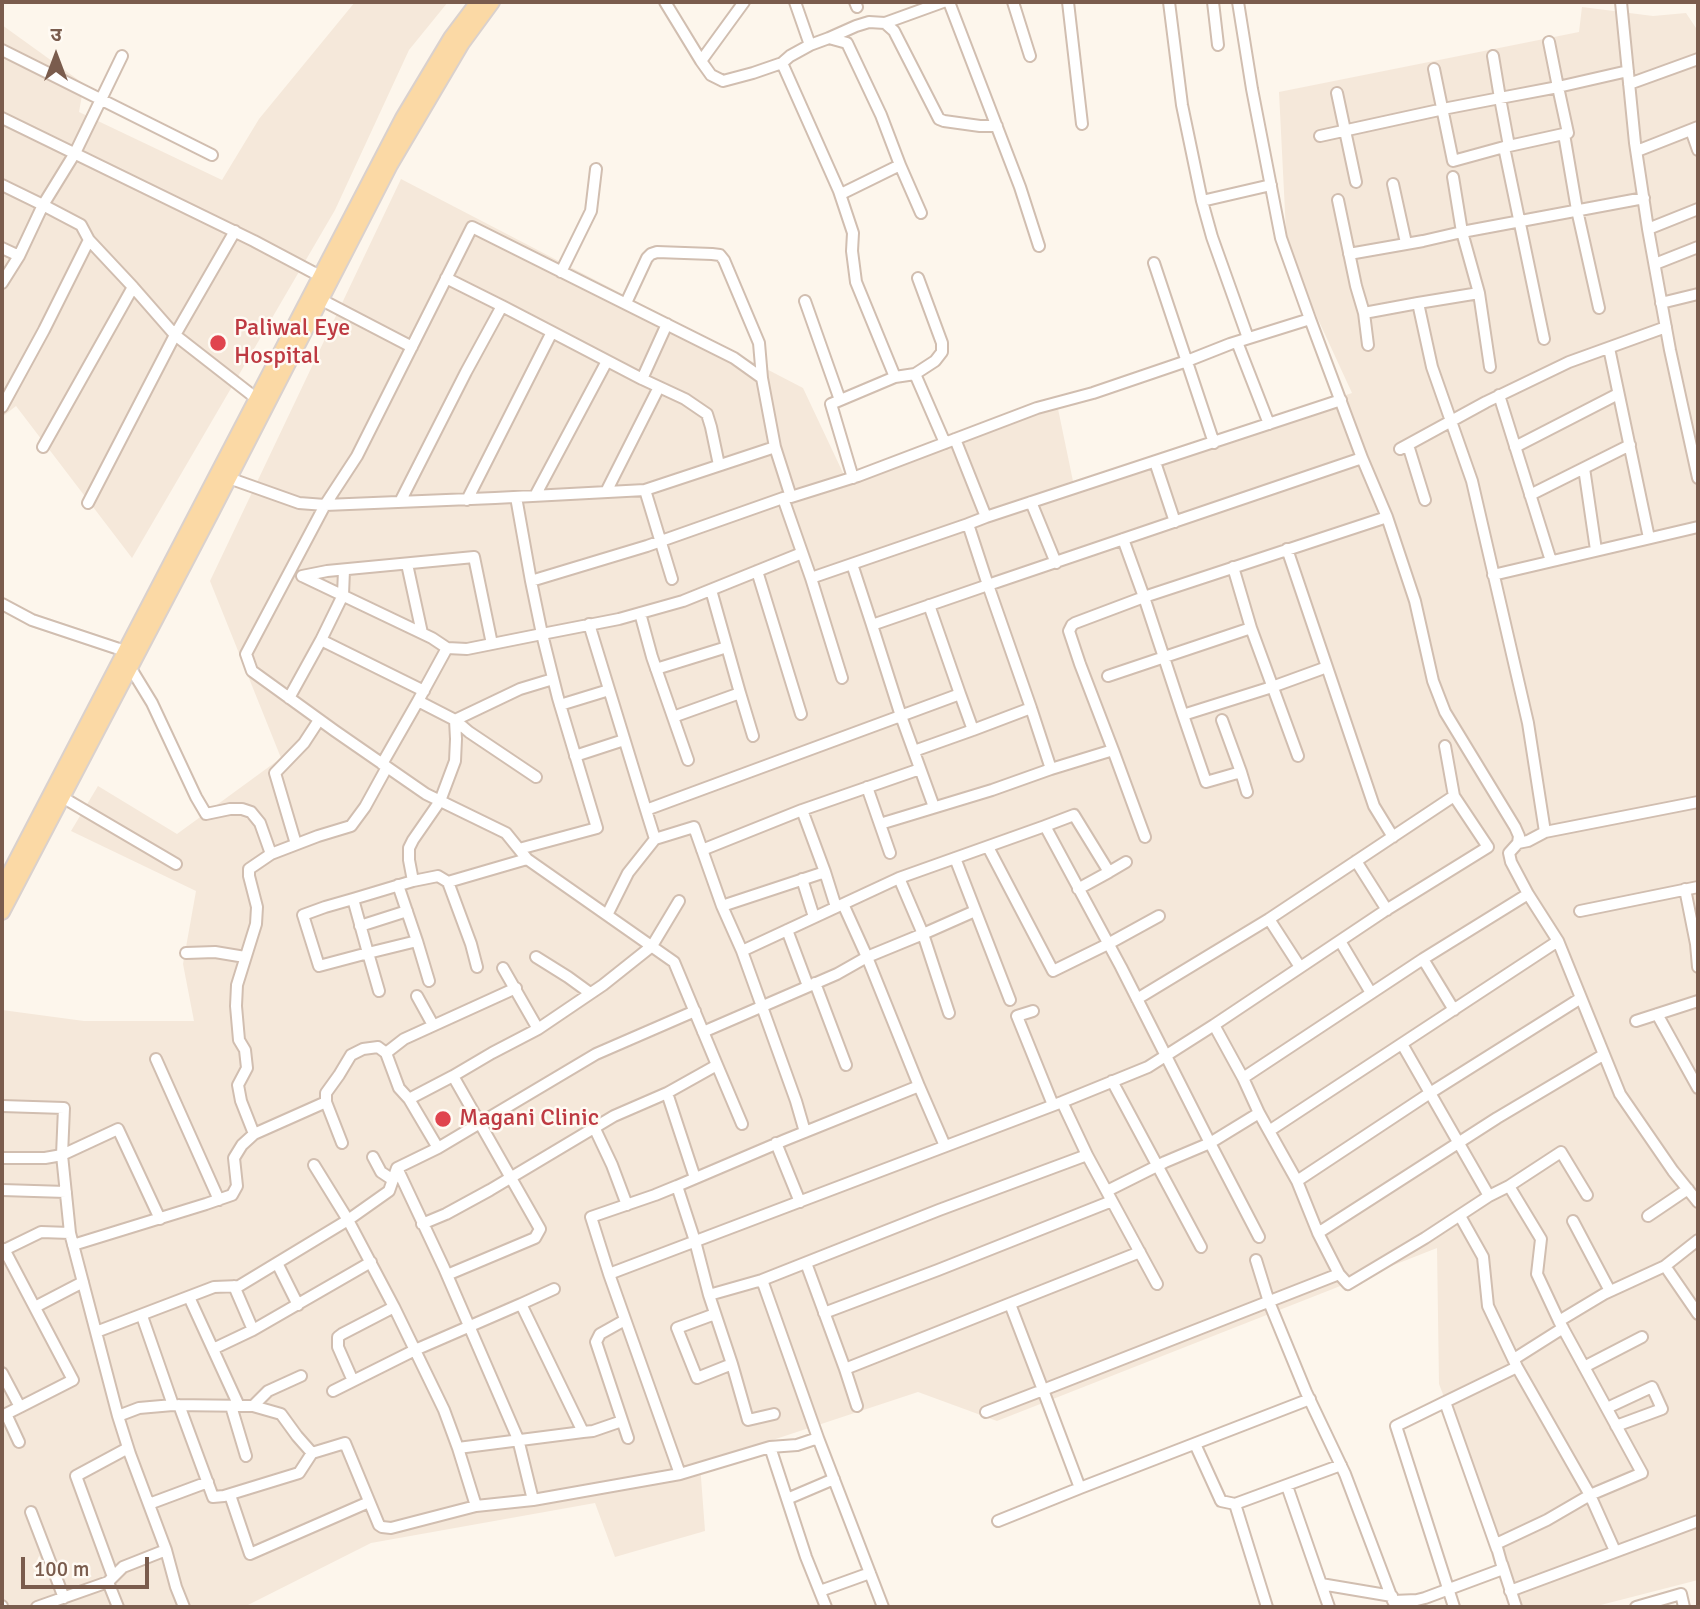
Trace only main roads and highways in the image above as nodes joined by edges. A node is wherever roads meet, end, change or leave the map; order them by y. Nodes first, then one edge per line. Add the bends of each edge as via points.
1 (478, 2) edge
2 (492, 2) edge
3 (315, 296) junction
4 (223, 476) junction
5 (2, 888) edge
6 (2, 912) edge

1 - 3 main road via 403,118 320,276
2 - 3 main road via 409,131
3 - 4 main road
3 - 4 main road via 257,399
4 - 5 main road via 125,651
4 - 6 main road

